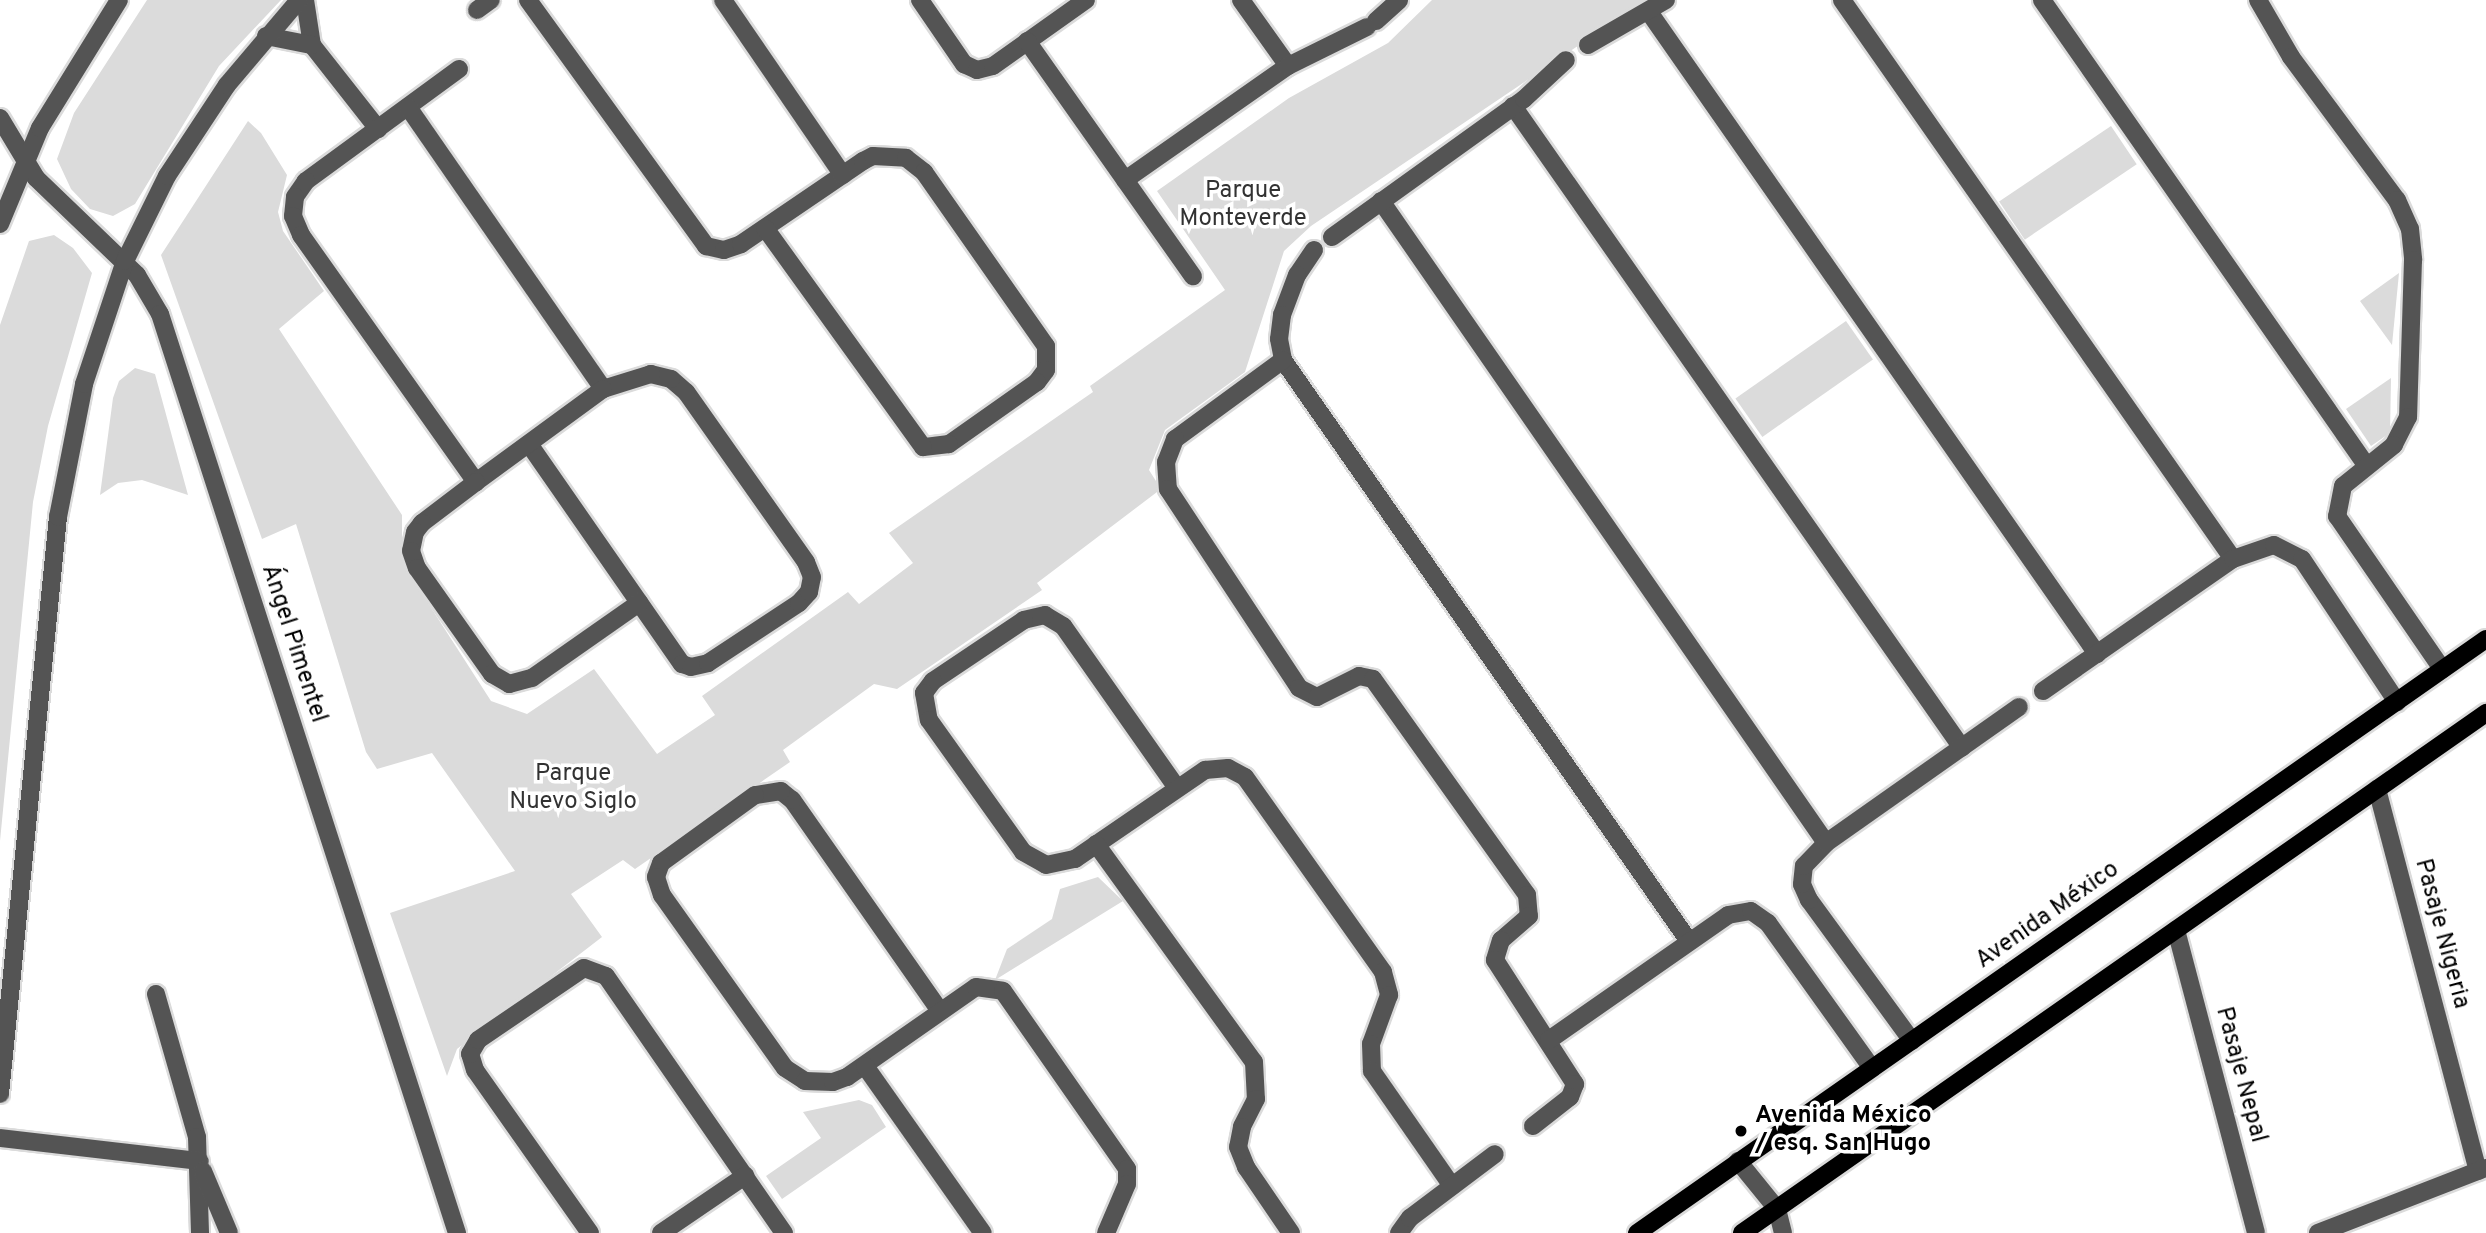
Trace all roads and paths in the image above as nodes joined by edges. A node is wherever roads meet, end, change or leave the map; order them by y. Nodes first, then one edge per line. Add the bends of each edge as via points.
1 (119, 0) edge
2 (299, 0) edge
3 (305, 0) edge
4 (528, 0) edge
5 (723, 0) edge
6 (920, 0) edge
7 (1086, 0) edge
8 (1241, 0) edge
9 (1399, 0) edge
10 (1666, 0) edge
11 (1842, 0) edge
12 (2042, 0) edge
13 (2258, 0) edge
14 (1649, 12) junction
15 (266, 36) junction
16 (1027, 41) junction
17 (312, 45) junction
18 (1588, 45) dead end
19 (1566, 60) dead end
20 (1288, 66) junction
21 (459, 69) dead end
22 (1513, 106) junction
23 (408, 107) junction
24 (0, 118) edge
25 (378, 129) junction
26 (25, 160) junction
27 (843, 174) junction
28 (1125, 180) junction
29 (1381, 201) junction
30 (0, 224) edge
31 (765, 228) junction
32 (1332, 237) dead end
33 (1314, 250) dead end
34 (124, 261) junction
35 (1193, 276) dead end
36 (1283, 360) junction
37 (603, 389) junction
38 (529, 444) junction
39 (2366, 465) junction
40 (476, 482) junction
41 (2233, 559) junction
42 (639, 603) junction
43 (2486, 639) edge
44 (2097, 654) junction
45 (2442, 669) junction
46 (2043, 691) dead end
47 (2397, 702) junction
48 (2019, 707) dead end
49 (2486, 713) edge
50 (1962, 748) junction
51 (1177, 788) junction
52 (2377, 789) junction
53 (1826, 843) junction
54 (1096, 844) junction
55 (2176, 930) junction
56 (1688, 940) junction
57 (156, 994) dead end
58 (940, 1012) junction
59 (1549, 1040) junction
60 (1912, 1041) junction
61 (865, 1066) junction
62 (1872, 1068) junction
63 (0, 1094) edge
64 (1533, 1126) dead end
65 (0, 1138) edge
66 (1495, 1154) dead end
67 (1738, 1161) junction
68 (200, 1165) junction
69 (2482, 1170) edge
70 (745, 1176) junction
71 (1452, 1186) junction
72 (1777, 1209) junction
73 (2365, 1215) junction
74 (200, 1233) edge
75 (229, 1233) edge
76 (457, 1233) edge
77 (590, 1233) edge
78 (661, 1233) edge
79 (784, 1233) edge
80 (983, 1233) edge
81 (1106, 1233) edge
82 (1291, 1233) edge
83 (1399, 1233) edge
84 (1637, 1233) edge
85 (1742, 1233) edge
86 (1783, 1233) edge
87 (2256, 1233) edge
88 (2318, 1233) edge
89 (2370, 1233) edge

1 - 26 street via 58,95
2 - 15 street
3 - 17 street
4 - 31 street via 699,241 715,249 733,248
5 - 27 street
6 - 16 street via 970,68 985,69
7 - 16 street
8 - 20 street
9 - 20 street via 1372,24
10 - 14 street
11 - 41 street
12 - 39 street
13 - 39 street via 2291,57 2397,200 2410,229 2409,417 2393,445
14 - 18 street
14 - 44 street
15 - 17 street
15 - 34 street via 191,136
16 - 28 street
17 - 25 street
19 - 22 street
20 - 28 street
21 - 23 street
22 - 29 street
22 - 50 street
23 - 25 street
23 - 37 street
24 - 26 street, Ángel Pimentel
25 - 40 street via 306,181 295,197 293,216 301,235
26 - 30 street
26 - 34 street, Ángel Pimentel via 54,199
27 - 31 street
27 - 31 street via 884,154 916,164 1046,345 1049,363 1043,377 949,444 923,447
28 - 35 street
29 - 32 street
29 - 53 street
33 - 36 street via 1297,275 1282,315 1279,339
34 - 63 street via 84,384 61,495
34 - 76 street, Ángel Pimentel via 148,291 169,337
36 - 56 street
36 - 59 street via 1175,439 1166,462 1168,489 1300,688 1317,697 1359,676 1373,679 1527,895 1529,916 1501,940 1495,960
37 - 38 street
37 - 42 street via 651,374 679,385 806,562 812,577 805,598 700,667 676,658
38 - 40 street
38 - 42 street
39 - 45 street via 2349,477 2339,495 2341,526
40 - 42 street via 422,523 411,551 417,568 499,680 517,684 532,678
41 - 44 street
41 - 47 street via 2263,546 2294,552
43 - 45 main road, Avenida México
44 - 46 street
45 - 47 main road, Avenida México
47 - 60 main road, Avenida México
48 - 50 street
49 - 52 main road
50 - 53 street
51 - 54 street
51 - 54 street via 1055,619 1031,616 933,681 924,693 924,711 1023,852 1033,860 1056,865
51 - 71 street via 1216,768 1245,777 1377,961 1389,995 1388,1009 1371,1044 1372,1071
52 - 55 main road
52 - 69 street, Pasaje Nigeria
53 - 60 street via 1804,866 1805,892
54 - 82 street via 1254,1062 1256,1099 1241,1127 1238,1147 1245,1167
55 - 72 main road
55 - 87 street, Pasaje Nepal
56 - 59 street
56 - 62 street via 1735,911 1760,916
57 - 68 street via 193,1121
58 - 61 street
58 - 61 street via 792,800 781,791 755,795 666,858 656,877 662,895 785,1068 818,1084
58 - 81 street via 976,987 993,987 1011,998 1127,1169 1127,1184
59 - 64 street via 1573,1076 1573,1090
60 - 62 main road, Avenida México
61 - 80 street
62 - 67 main road, Avenida México
65 - 68 street
66 - 71 street
67 - 72 street
67 - 84 main road, Avenida México
68 - 74 street
68 - 75 street
69 - 73 street
70 - 77 street via 606,976 601,970 584,968 478,1040 470,1054 475,1070
70 - 78 street
70 - 79 street
71 - 83 street via 1410,1218
72 - 85 main road
72 - 86 street
73 - 88 street
73 - 89 street

